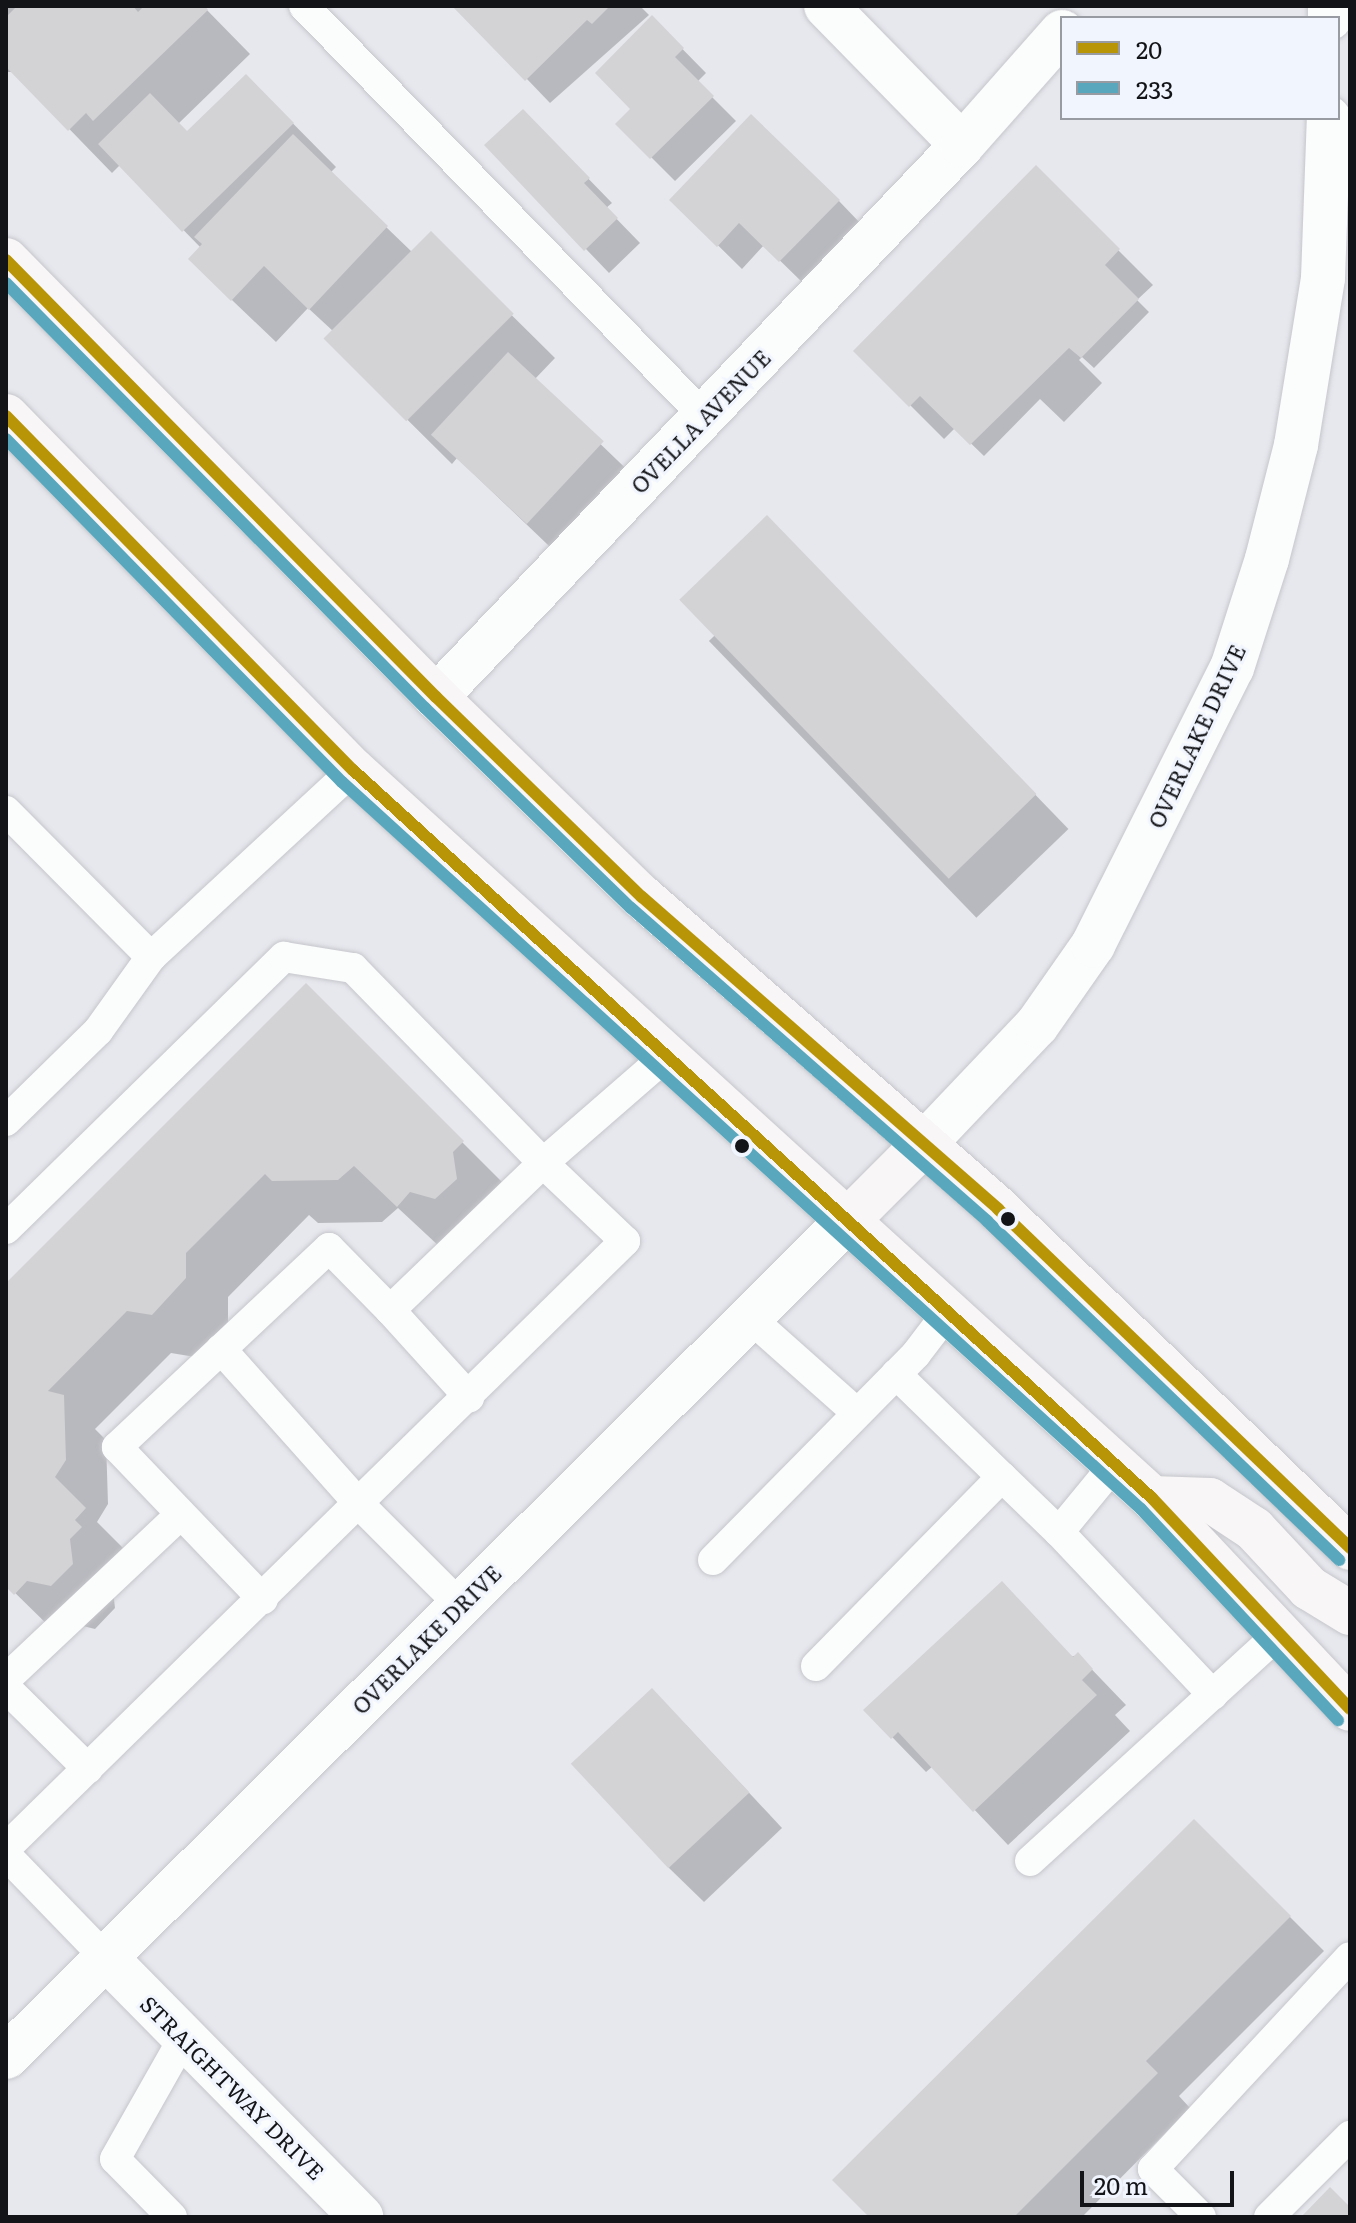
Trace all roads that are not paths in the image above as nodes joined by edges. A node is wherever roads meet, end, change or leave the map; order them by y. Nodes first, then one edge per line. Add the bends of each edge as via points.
1 (304, 6) edge
2 (826, 6) edge
3 (1060, 34) edge
4 (1329, 120) edge
5 (962, 145) junction
6 (6, 260) edge
7 (6, 416) edge
8 (705, 417) junction
9 (436, 697) junction
10 (353, 770) junction
11 (6, 811) edge
12 (151, 957) junction
13 (664, 1058) junction
14 (6, 1121) edge
15 (924, 1144) junction
16 (543, 1163) junction
17 (847, 1221) junction
18 (6, 1229) edge
19 (390, 1310) junction
20 (948, 1312) junction
21 (750, 1318) junction
22 (221, 1349) junction
23 (896, 1374) junction
24 (469, 1397) junction
25 (857, 1413) junction
26 (1114, 1465) junction
27 (1002, 1477) junction
28 (1152, 1498) junction
29 (359, 1504) junction
30 (179, 1516) junction
31 (1059, 1532) junction
32 (1350, 1548) edge
33 (713, 1560) dead end
34 (263, 1599) junction
35 (460, 1605) junction
36 (1350, 1613) edge
37 (1279, 1634) junction
38 (816, 1666) dead end
39 (6, 1679) edge
40 (6, 1688) edge
41 (1213, 1695) junction
42 (1350, 1709) edge
43 (88, 1769) junction
44 (6, 1848) edge
45 (6, 1855) edge
46 (1030, 1861) dead end
47 (105, 1957) junction
48 (1350, 1957) edge
49 (184, 2037) junction
50 (6, 2057) edge
51 (1350, 2136) edge
52 (172, 2217) edge
53 (361, 2217) edge
54 (1201, 2217) edge
55 (1269, 2217) edge

1 - 8 lane
2 - 5 street
3 - 5 street, OVELLA AVENUE
4 - 15 street, OVERLAKE DRIVE via 1323,278 1299,429 1267,559 1232,668 1093,945 1037,1025
5 - 8 street, OVELLA AVENUE
6 - 9 main road
7 - 10 main road
8 - 9 street, OVELLA AVENUE
9 - 15 main road via 642,897
10 - 12 lane
10 - 13 main road
11 - 12 lane
12 - 14 lane via 98,1031
13 - 16 lane
13 - 17 main road
15 - 17 main road
15 - 32 main road
16 - 18 lane via 353,968 284,957
16 - 19 lane
16 - 24 lane via 625,1241
17 - 20 main road
17 - 21 street, OVERLAKE DRIVE
19 - 22 lane via 329,1248
19 - 24 lane
20 - 23 lane
20 - 26 main road
21 - 25 lane
21 - 35 street, OVERLAKE DRIVE
22 - 29 lane
22 - 30 lane via 117,1447
23 - 25 lane
23 - 27 lane
24 - 29 lane
25 - 33 lane
26 - 28 main road
26 - 31 lane
27 - 31 lane
27 - 38 lane
28 - 36 main road via 1210,1500 1254,1529 1309,1588
28 - 37 main road
29 - 34 lane
29 - 35 lane
30 - 34 lane
30 - 39 lane
31 - 41 lane
34 - 43 lane
35 - 47 street, OVERLAKE DRIVE
37 - 41 lane
37 - 42 main road
40 - 43 lane
41 - 46 lane
43 - 44 lane
45 - 47 lane
47 - 49 street, STRAIGHTWAY DRIVE
47 - 50 street, OVERLAKE DRIVE
48 - 54 lane via 1153,2169
49 - 52 lane via 115,2159
49 - 53 street, STRAIGHTWAY DRIVE
51 - 55 lane

